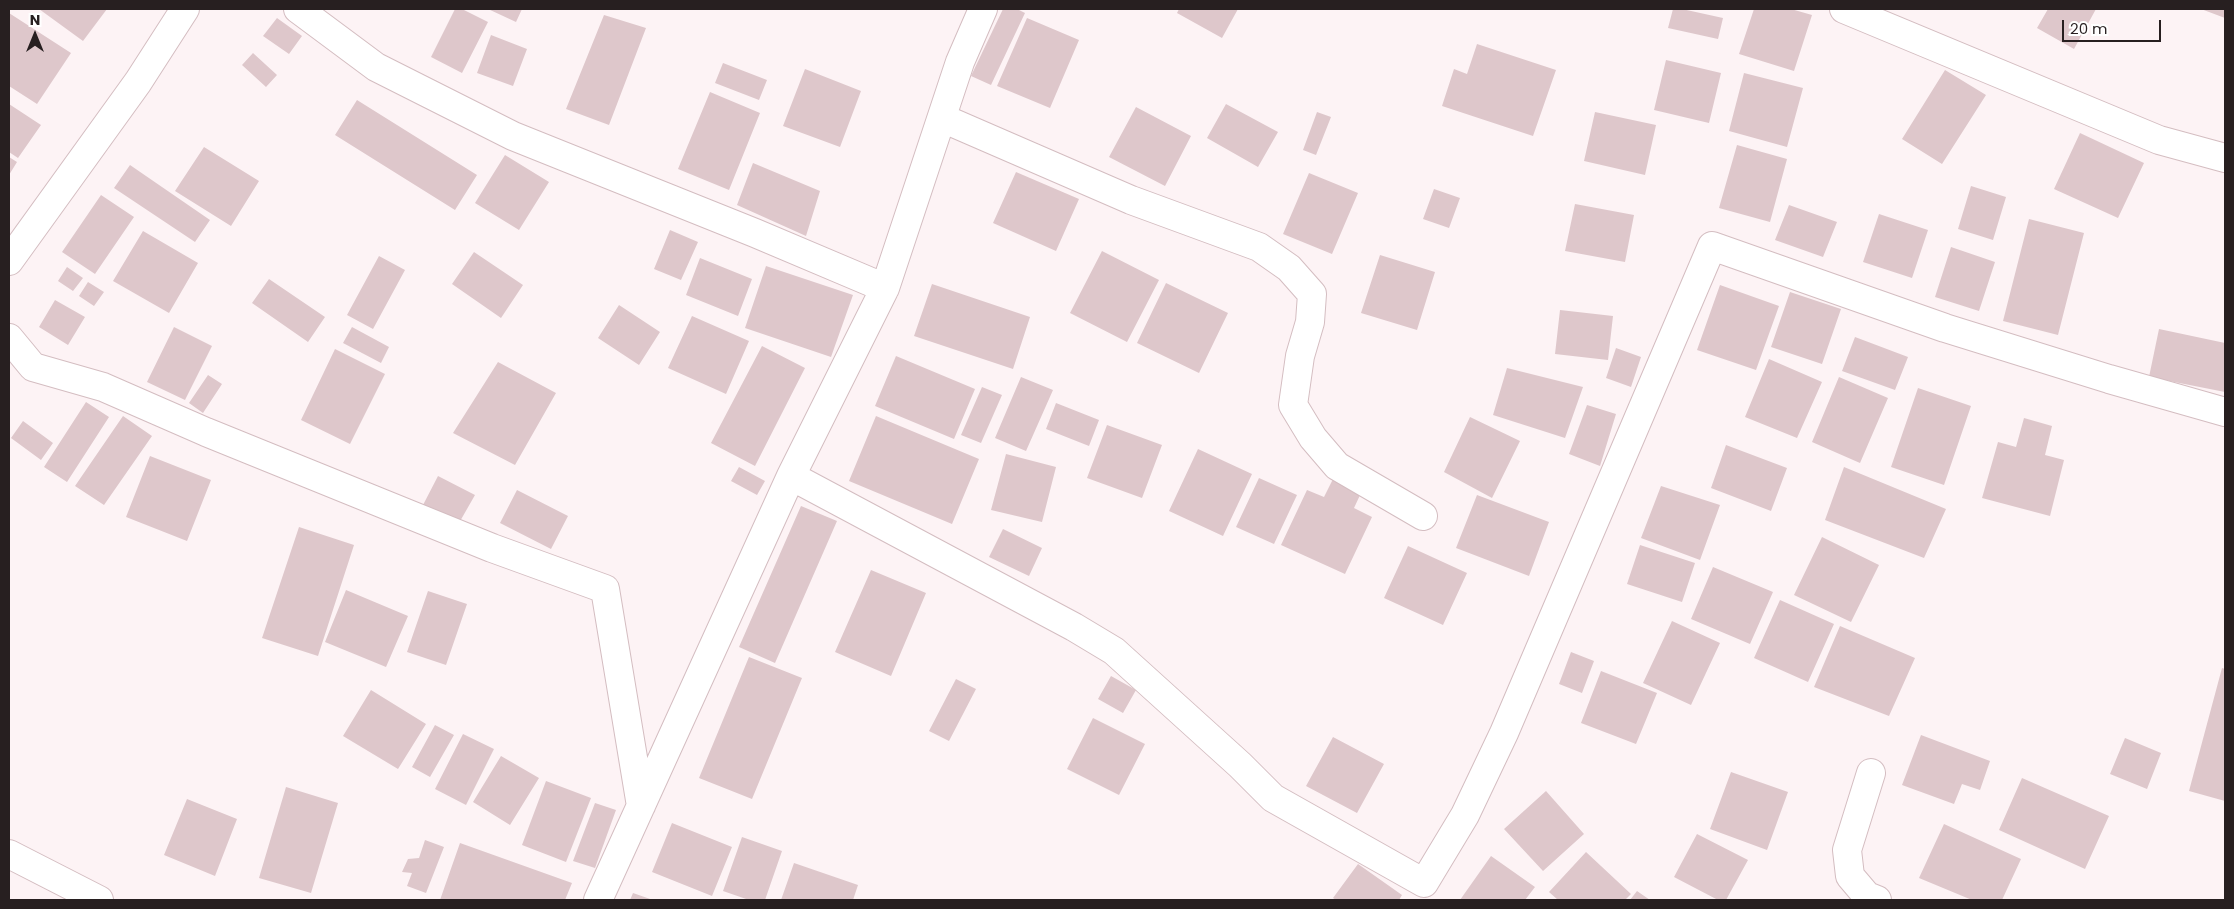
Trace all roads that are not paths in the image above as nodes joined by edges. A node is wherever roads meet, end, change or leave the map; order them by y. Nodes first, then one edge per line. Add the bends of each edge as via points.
1 (185, 9) edge
2 (298, 9) edge
3 (983, 9) edge
4 (1844, 9) edge
5 (942, 118) junction
6 (2225, 158) edge
7 (9, 261) edge
8 (885, 288) junction
9 (9, 338) edge
10 (21, 369) edge
11 (2225, 412) edge
12 (791, 476) junction
13 (1423, 516) dead end
14 (1871, 773) dead end
15 (641, 806) junction
16 (9, 854) edge
17 (99, 900) edge
18 (598, 900) edge
19 (1877, 900) edge

1 - 7 street via 138,82
2 - 8 street via 376,66 513,136
3 - 5 street via 960,62
4 - 6 street via 2158,140
5 - 8 street
5 - 13 street via 1131,200 1259,247 1289,268 1312,294 1310,322 1300,356 1293,405 1313,438 1337,466
8 - 12 street
9 - 10 street
10 - 15 street via 103,387 492,548 606,589
11 - 12 street via 1945,328 1712,246 1504,733 1465,815 1424,883 1273,798 1114,651
12 - 15 street
14 - 19 street via 1847,850 1850,876 1867,896
15 - 18 street
16 - 17 street

